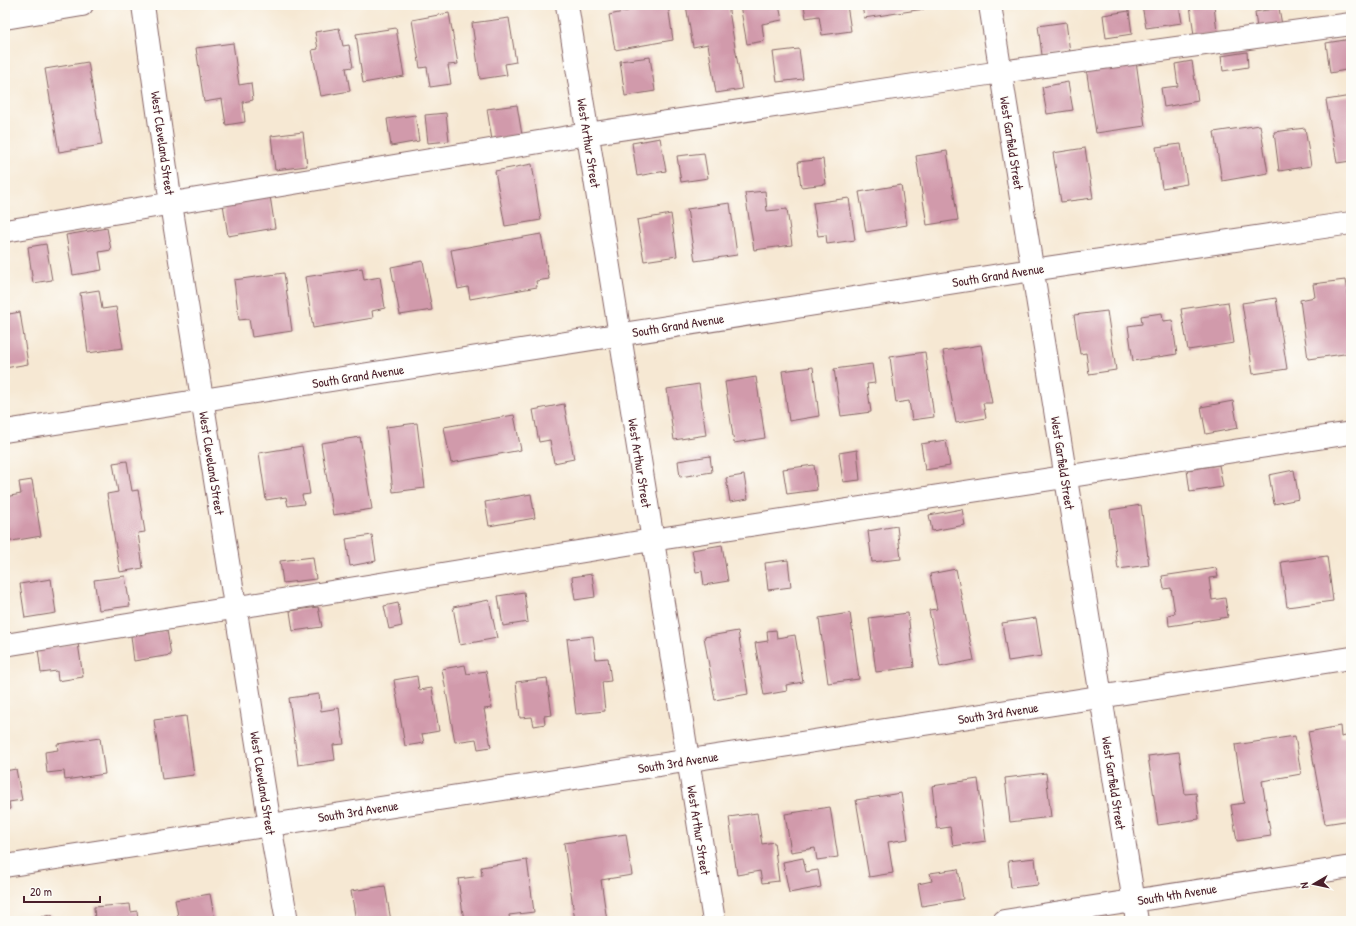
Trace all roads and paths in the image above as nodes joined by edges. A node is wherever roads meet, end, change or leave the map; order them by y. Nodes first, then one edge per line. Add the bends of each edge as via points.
1 (82, 5) edge
2 (143, 5) edge
3 (567, 5) edge
4 (990, 5) edge
5 (5, 18) edge
6 (1351, 24) edge
7 (1001, 72) junction
8 (587, 134) junction
9 (171, 204) junction
10 (1351, 223) edge
11 (5, 231) edge
12 (1032, 270) junction
13 (619, 334) junction
14 (202, 400) junction
15 (5, 431) edge
16 (1351, 433) edge
17 (1065, 477) junction
18 (652, 540) junction
19 (235, 608) junction
20 (5, 645) edge
21 (1351, 658) edge
22 (1100, 698) junction
23 (687, 761) junction
24 (270, 825) junction
25 (5, 866) edge
26 (1351, 867) edge
27 (1135, 911) edge
28 (287, 921) edge
29 (714, 921) edge
30 (1004, 921) edge

1 - 5 street
2 - 9 street, West Cleveland Street
3 - 8 street, West Arthur Street
4 - 7 street, West Garfield Street
6 - 7 street
7 - 8 street
7 - 12 street, West Garfield Street
8 - 9 street
8 - 13 street, West Arthur Street
9 - 11 street
9 - 14 street, West Cleveland Street
10 - 12 street, South Grand Avenue
12 - 13 street, South Grand Avenue
12 - 17 street, West Garfield Street
13 - 14 street, South Grand Avenue
13 - 18 street, West Arthur Street
14 - 15 street, South Grand Avenue
14 - 19 street, West Cleveland Street
16 - 17 street
17 - 18 street
17 - 22 street, West Garfield Street
18 - 19 street
18 - 23 street, West Arthur Street
19 - 20 street
19 - 24 street, West Cleveland Street
21 - 22 street, South 3rd Avenue
22 - 23 street, South 3rd Avenue
22 - 27 street, West Garfield Street
23 - 24 street, South 3rd Avenue
23 - 29 street, West Arthur Street
24 - 25 street, South 3rd Avenue
24 - 28 street, West Cleveland Street
26 - 27 street, South 4th Avenue
27 - 30 street, South 4th Avenue

